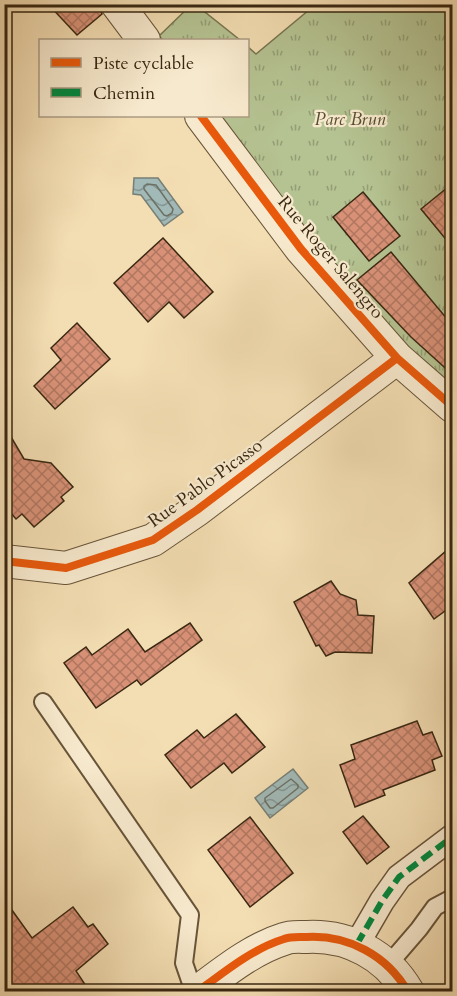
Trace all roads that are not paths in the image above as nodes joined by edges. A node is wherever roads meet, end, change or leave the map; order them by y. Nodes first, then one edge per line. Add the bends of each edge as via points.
1 (117, 4) edge
2 (143, 39) edge
3 (202, 117) edge
4 (397, 358) junction
5 (453, 406) edge
6 (4, 561) edge
7 (43, 702) dead end
8 (453, 837) edge
9 (453, 898) edge
10 (357, 944) junction
11 (388, 965) junction
12 (196, 992) edge
13 (408, 992) edge

1 - 2 street
3 - 4 street, Rue Roger Salengro via 301,249
4 - 5 street, Rue Roger Salengro
4 - 6 street, Rue Pablo Picasso via 153,540 66,568
7 - 12 lane via 189,915 184,963
8 - 10 street via 399,877
9 - 11 lane via 435,906
10 - 11 street
10 - 12 street via 323,936 286,938 242,959
11 - 13 street

